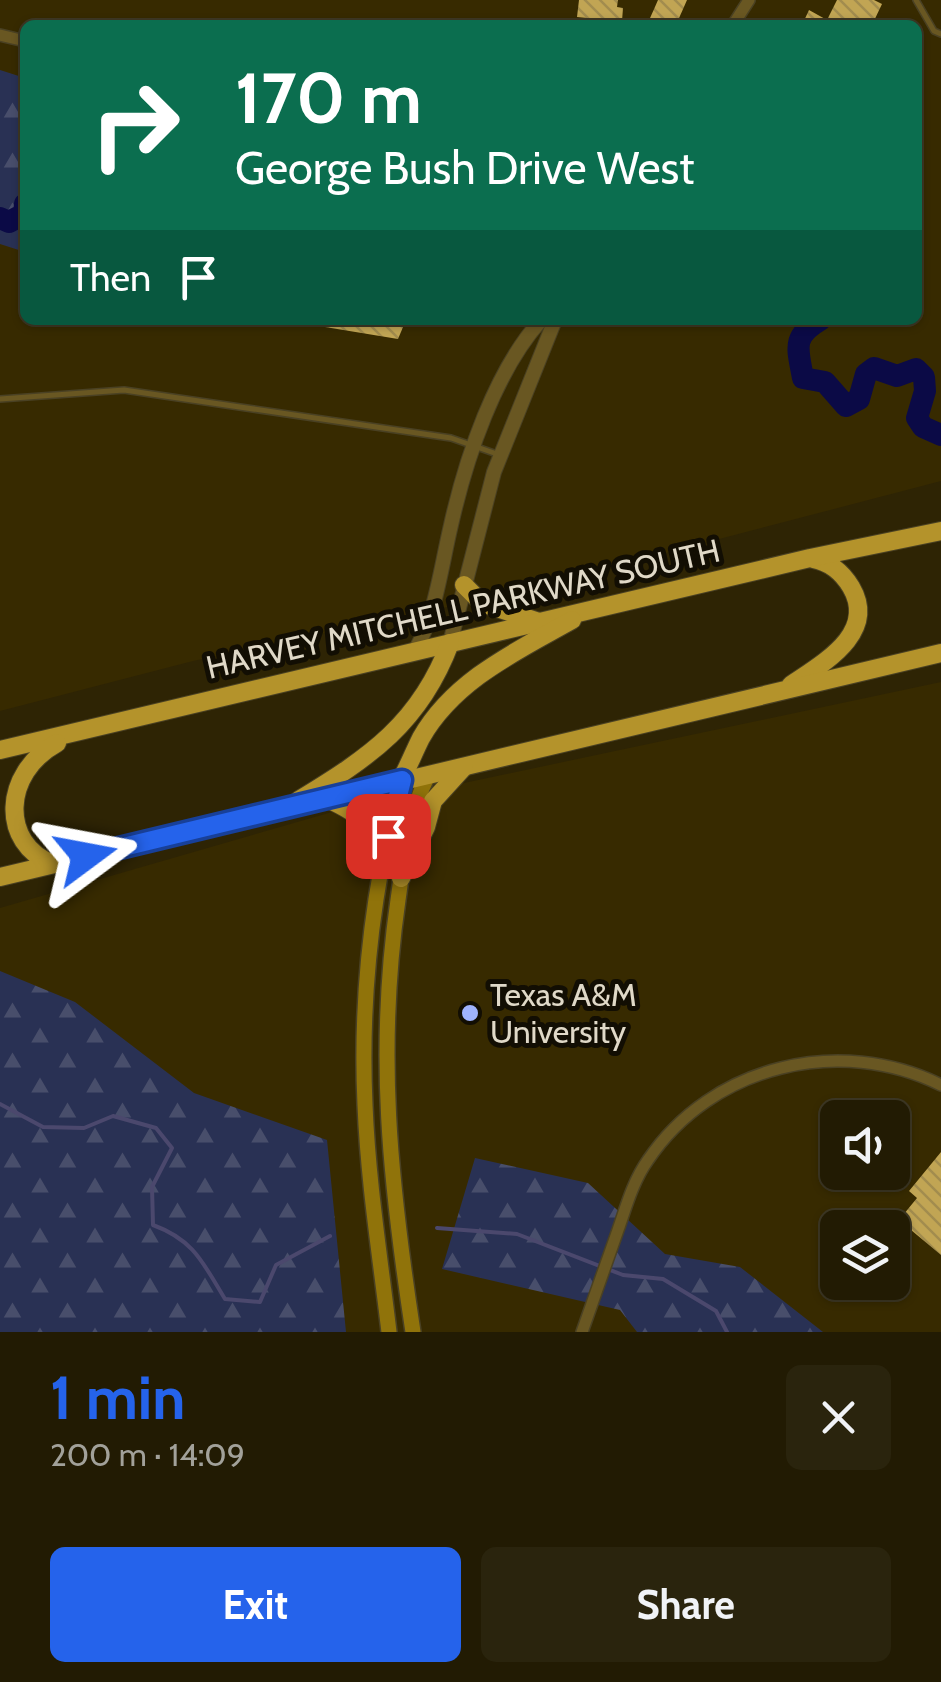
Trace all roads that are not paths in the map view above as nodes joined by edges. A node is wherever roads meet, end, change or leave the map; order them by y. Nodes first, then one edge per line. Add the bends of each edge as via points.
1 (916, 0) edge
2 (941, 34) edge
3 (536, 325) edge
4 (553, 325) edge
5 (0, 399) edge
6 (475, 446) junction
7 (500, 455) junction
8 (941, 531) edge
9 (810, 558) junction
10 (464, 584) junction
11 (590, 610) junction
12 (539, 622) junction
13 (450, 643) junction
14 (415, 651) junction
15 (941, 653) edge
16 (782, 691) junction
17 (82, 730) junction
18 (0, 750) edge
19 (464, 766) junction
20 (428, 775) junction
21 (402, 780) junction
22 (328, 799) junction
23 (282, 810) junction
24 (384, 860) junction
25 (54, 864) junction
26 (0, 877) edge
27 (401, 878) junction
28 (941, 1085) edge
29 (390, 1332) edge
30 (414, 1332) edge
31 (582, 1332) edge

1 - 2 lane
3 - 6 street via 499,384
4 - 7 street
5 - 6 lane via 124,390
6 - 7 lane
6 - 14 street via 427,628
7 - 10 street
8 - 9 highway, HARVEY MITCHELL PARKWAY SOUTH
9 - 11 highway, HARVEY MITCHELL PARKWAY SOUTH
9 - 16 highway via 848,581 858,599 857,619 839,651
10 - 12 highway via 482,603
10 - 13 street
11 - 12 highway, HARVEY MITCHELL PARKWAY SOUTH
11 - 21 highway via 489,667 450,700 422,736
12 - 13 highway, HARVEY MITCHELL PARKWAY SOUTH
13 - 14 highway, HARVEY MITCHELL PARKWAY SOUTH
13 - 23 highway via 425,694 378,749
14 - 17 highway, HARVEY MITCHELL PARKWAY SOUTH
15 - 16 highway
16 - 19 highway
17 - 18 highway, HARVEY MITCHELL PARKWAY SOUTH
17 - 25 highway via 37,754 7,794 14,842 34,859
19 - 20 highway
19 - 27 highway via 433,801
20 - 21 highway
20 - 27 main road via 412,816
21 - 22 highway
21 - 24 main road
22 - 23 highway
22 - 24 highway via 366,821
23 - 25 highway
24 - 29 main road via 370,952 364,1066 370,1186
25 - 26 highway
27 - 30 main road via 388,988 387,1135
28 - 31 street via 859,1060 806,1062 767,1071 719,1094 647,1160

